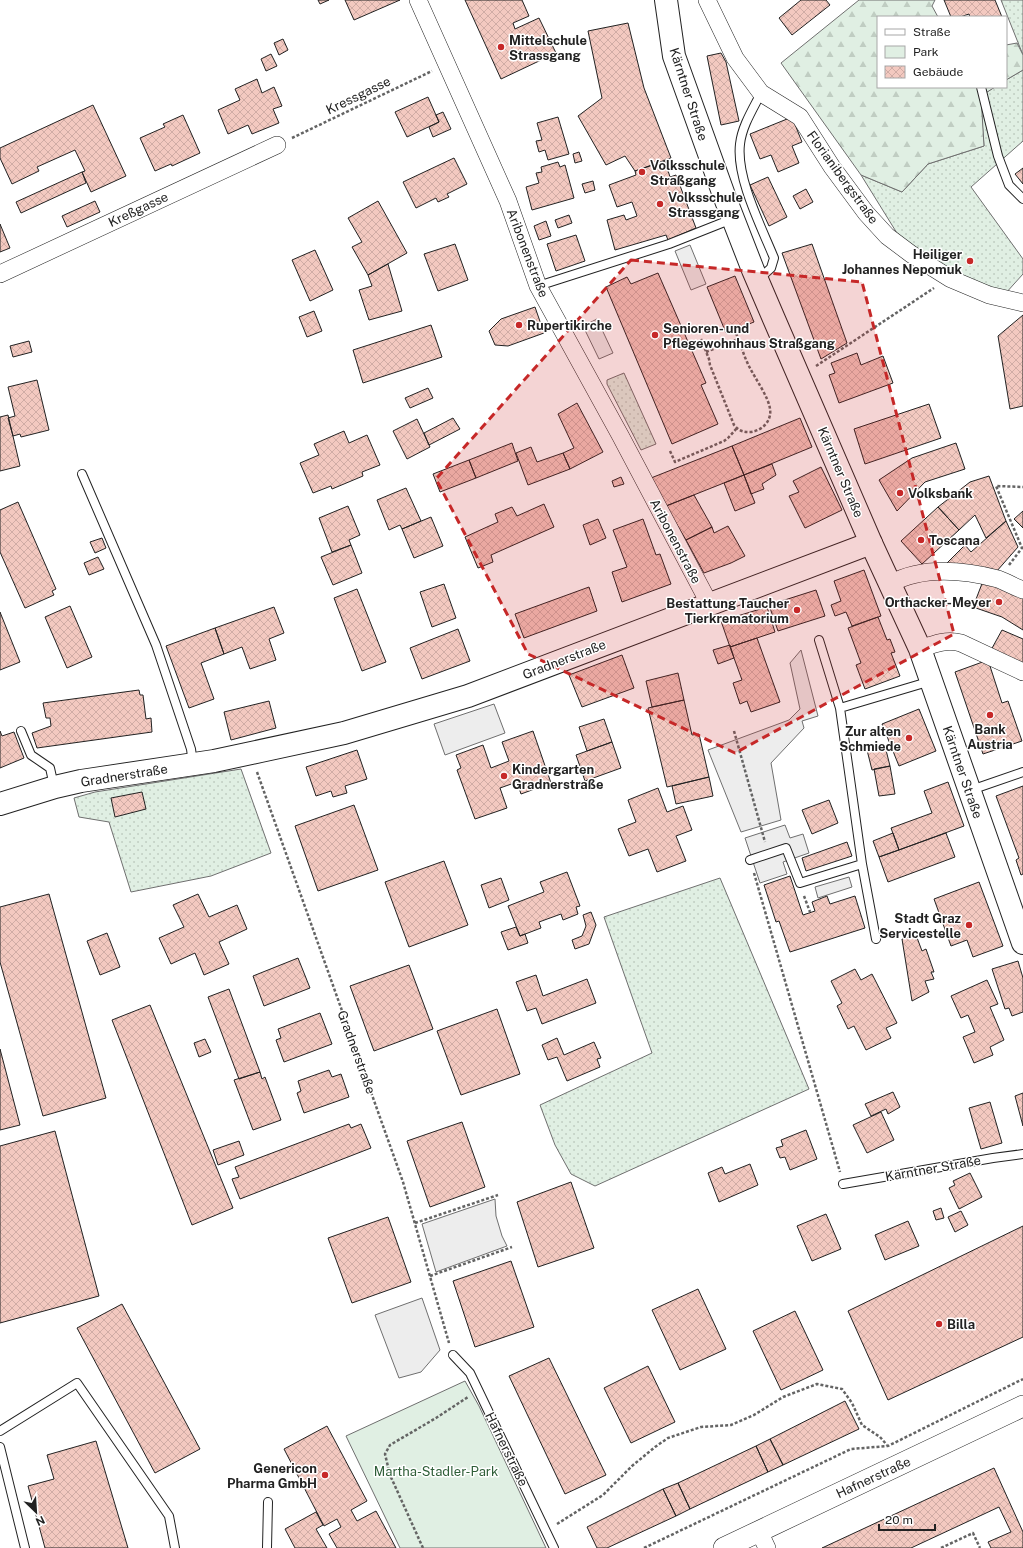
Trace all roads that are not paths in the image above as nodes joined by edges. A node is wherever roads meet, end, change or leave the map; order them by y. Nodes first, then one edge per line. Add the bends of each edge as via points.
1 (418, 0) edge
2 (666, 0) edge
3 (707, 0) edge
4 (981, 88) edge
5 (760, 93) junction
6 (277, 145) road end
7 (1023, 199) edge
8 (733, 218) junction
9 (0, 274) edge
10 (757, 281) junction
11 (538, 286) junction
12 (1023, 303) edge
13 (82, 474) dead end
14 (872, 543) junction
15 (890, 584) junction
16 (1023, 590) edge
17 (710, 604) junction
18 (819, 640) dead end
19 (920, 649) junction
20 (1023, 672) edge
21 (931, 681) junction
22 (840, 708) junction
23 (21, 731) dead end
24 (193, 764) junction
25 (1023, 772) edge
26 (55, 787) junction
27 (970, 790) junction
28 (0, 804) edge
29 (750, 860) road end
30 (862, 864) junction
31 (876, 939) dead end
32 (1023, 943) edge
33 (1023, 1154) edge
34 (843, 1184) road end
35 (452, 1355) road end
36 (1023, 1406) edge
37 (0, 1430) edge
38 (0, 1447) edge
39 (268, 1502) dead end
40 (763, 1539) edge
41 (26, 1548) edge
42 (175, 1548) edge
43 (267, 1548) edge
44 (554, 1548) edge
45 (724, 1548) edge

1 - 11 street, Aribonenstraße via 508,201
2 - 8 main road, Kärntner Straße via 674,56
3 - 5 street, Florianibergstraße via 735,58
4 - 7 lane via 998,156 1009,185
5 - 10 lane via 746,122 740,144 740,165 746,188 774,258 771,268
5 - 12 street, Florianibergstraße via 800,117 840,178 887,236 952,279 989,295
6 - 9 street, Kreßgasse
8 - 10 main road, Kärntner Straße
8 - 11 lane via 669,244
10 - 14 main road, Kärntner Straße
11 - 17 street, Aribonenstraße
13 - 24 lane via 156,645 191,749
14 - 15 main road, Kärntner Straße
14 - 17 main road, Gradnerstraße
15 - 16 street via 911,575 945,571 999,580
15 - 19 main road, Kärntner Straße
17 - 24 main road, Gradnerstraße via 468,696 344,733
18 - 22 lane
19 - 20 street via 951,640
19 - 21 main road, Kärntner Straße
21 - 22 lane
21 - 27 main road, Kärntner Straße
22 - 30 lane
23 - 26 lane via 31,755 50,768
24 - 26 main road, Gradnerstraße
25 - 27 lane
26 - 28 main road, Gradnerstraße
27 - 32 main road, Kärntner Straße
29 - 30 lane via 786,848 800,883
30 - 31 lane
33 - 34 lane, Kärntner Straße
35 - 44 lane, Hafnerstraße via 470,1372
36 - 40 street, Hafnerstraße
37 - 42 lane via 77,1383 169,1516
38 - 41 lane
39 - 43 lane
40 - 45 street, Hafnerstraße

